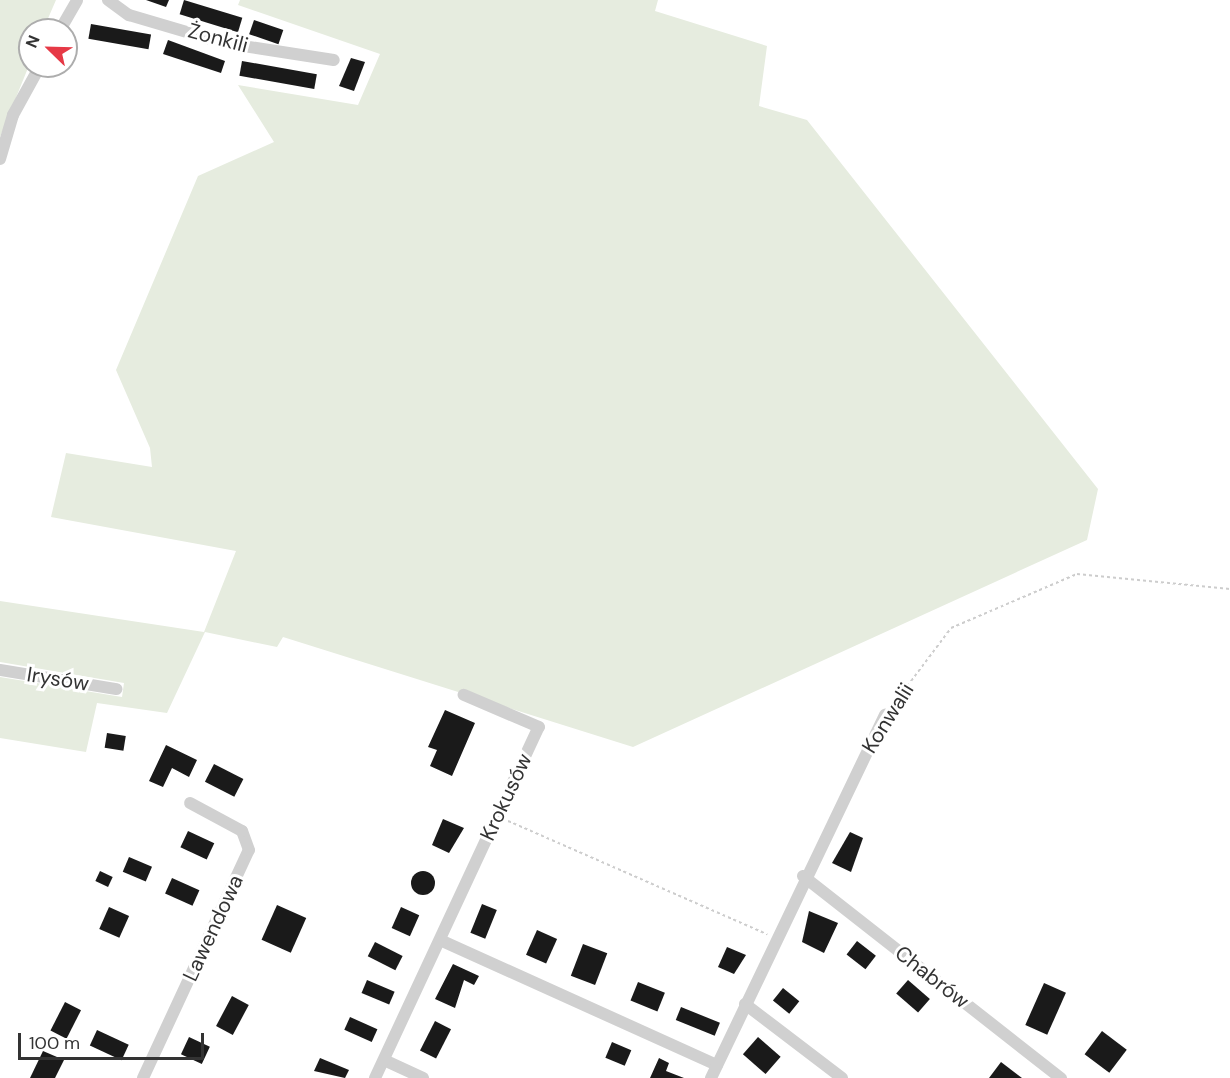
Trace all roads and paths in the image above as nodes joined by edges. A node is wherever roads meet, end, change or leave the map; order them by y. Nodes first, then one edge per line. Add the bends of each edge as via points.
1 (77, 0) edge
2 (108, 0) edge
3 (67, 18) edge
4 (334, 60) dead end
5 (33, 78) edge
6 (0, 159) edge
7 (1230, 589) edge
8 (0, 670) edge
9 (116, 689) dead end
10 (464, 695) dead end
11 (885, 715) joint
12 (190, 803) dead end
13 (497, 816) junction
14 (803, 876) junction
15 (775, 938) junction
16 (440, 940) junction
17 (745, 1004) junction
18 (384, 1060) junction
19 (717, 1065) junction
20 (143, 1078) edge
21 (375, 1078) edge
22 (423, 1078) edge
23 (711, 1078) edge
24 (842, 1078) edge
25 (1061, 1078) edge

1 - 3 street
2 - 4 street, Żonkili via 129,15 224,43
5 - 6 street via 13,115
7 - 11 path, Konwalii via 1077,574 951,628
8 - 9 street, Irysów
10 - 13 street, Krokusów via 539,727
11 - 14 street, Konwalii
12 - 20 street, Lawendowa via 242,831 249,850
13 - 15 path
13 - 16 street, Krokusów
14 - 15 street, Konwalii
14 - 25 street, Chabrów
15 - 17 street, Konwalii
16 - 18 street, Krokusów
16 - 19 street
17 - 19 street, Konwalii
17 - 24 street
18 - 21 street, Krokusów
18 - 22 street
19 - 23 street, Konwalii

